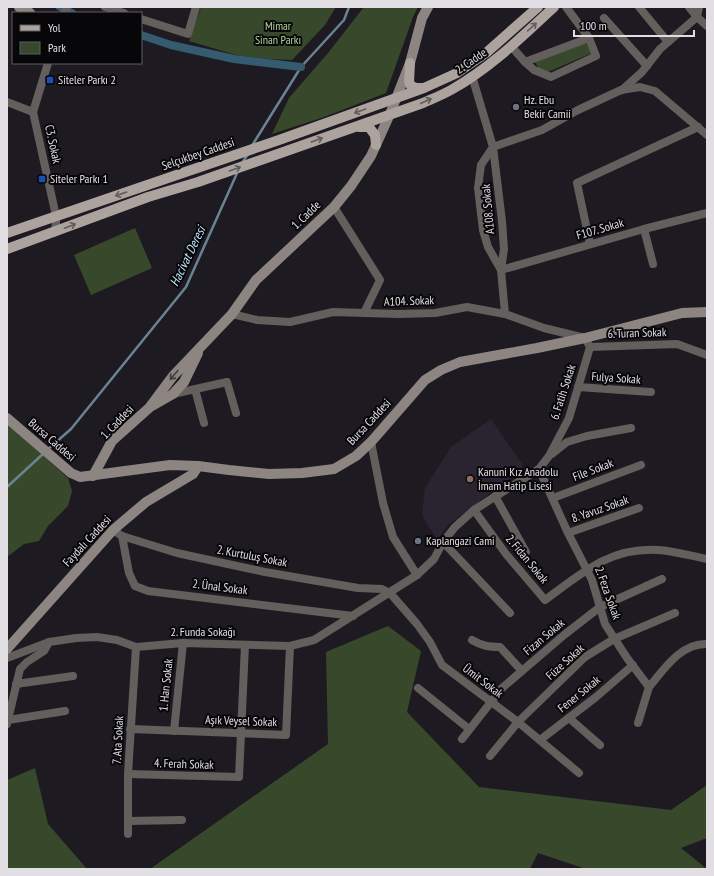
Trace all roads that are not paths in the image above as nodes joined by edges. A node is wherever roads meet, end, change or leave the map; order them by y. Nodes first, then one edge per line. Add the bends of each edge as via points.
1 (19, 7) edge
2 (105, 7) edge
3 (196, 7) edge
4 (428, 7) edge
5 (538, 7) edge
6 (554, 7) edge
7 (566, 7) edge
8 (639, 7) edge
9 (689, 7) edge
10 (699, 7) edge
11 (28, 12) edge
12 (121, 12) edge
13 (697, 17) junction
14 (604, 18) dead end
15 (142, 19) edge
16 (707, 26) edge
17 (589, 38) junction
18 (668, 42) junction
19 (511, 46) junction
20 (525, 62) junction
21 (410, 63) junction
22 (48, 64) edge
23 (647, 66) junction
24 (472, 76) junction
25 (424, 88) junction
26 (621, 90) junction
27 (396, 98) junction
28 (7, 102) edge
29 (33, 112) junction
30 (390, 114) junction
31 (698, 127) junction
32 (351, 128) junction
33 (707, 134) edge
34 (376, 145) junction
35 (493, 147) junction
36 (148, 184) junction
37 (148, 197) junction
38 (334, 207) junction
39 (707, 213) edge
40 (56, 216) junction
41 (644, 229) junction
42 (54, 232) junction
43 (7, 233) edge
44 (590, 244) junction
45 (7, 249) edge
46 (653, 264) dead end
47 (501, 270) junction
48 (707, 312) edge
49 (364, 313) junction
50 (232, 314) junction
51 (505, 314) junction
52 (587, 342) junction
53 (200, 347) junction
54 (707, 355) edge
55 (578, 387) junction
56 (195, 389) junction
57 (651, 392) dead end
58 (172, 394) junction
59 (148, 408) junction
60 (236, 413) dead end
61 (7, 418) edge
62 (204, 423) dead end
63 (631, 428) dead end
64 (371, 442) junction
65 (550, 456) junction
66 (641, 465) dead end
67 (198, 466) junction
68 (539, 468) junction
69 (93, 476) junction
70 (495, 496) junction
71 (553, 498) junction
72 (639, 508) dead end
73 (474, 510) junction
74 (113, 530) junction
75 (568, 533) junction
76 (122, 536) junction
77 (443, 542) junction
78 (526, 552) dead end
79 (707, 559) edge
80 (587, 569) junction
81 (417, 575) junction
82 (662, 579) dead end
83 (390, 593) junction
84 (600, 607) junction
85 (510, 613) dead end
86 (675, 613) dead end
87 (353, 616) junction
88 (614, 639) junction
89 (472, 640) dead end
90 (49, 642) junction
91 (183, 643) junction
92 (707, 644) edge
93 (246, 645) junction
94 (136, 646) junction
95 (290, 646) junction
96 (7, 649) edge
97 (7, 658) edge
98 (633, 665) junction
99 (522, 671) junction
100 (73, 676) dead end
101 (16, 684) junction
102 (649, 687) junction
103 (418, 688) dead end
104 (491, 701) junction
105 (65, 711) dead end
106 (568, 718) junction
107 (8, 722) edge
108 (518, 722) junction
109 (638, 723) dead end
110 (469, 729) junction
111 (130, 730) junction
112 (174, 731) junction
113 (241, 733) junction
114 (462, 739) dead end
115 (540, 740) junction
116 (600, 745) dead end
117 (490, 756) dead end
118 (579, 773) dead end
119 (128, 774) junction
120 (182, 820) dead end
121 (128, 821) junction
122 (128, 834) dead end

1 - 11 main road
2 - 12 street
3 - 15 street via 188,34
4 - 21 main road, 1. Cadde via 422,18
5 - 25 main road, 2. Cadde via 486,53 457,73
19 -> 6 main road, 2. Cadde
7 - 17 street
8 - 18 street
9 - 13 street
10 - 13 street
13 - 16 street
13 - 18 street
14 - 23 street
17 - 20 street
17 - 20 street via 596,56 551,77 534,70
18 - 23 street
19 - 20 street
19 - 24 main road, 2. Cadde
21 - 25 main road via 411,86
21 - 27 main road, 1. Cadde
22 - 29 street
23 - 26 street
30 -> 24 main road, 2. Cadde via 450,91
24 - 35 street, A108. Sokak
25 - 27 main road, 2. Cadde
26 - 31 street via 640,86 654,91
26 - 35 street via 542,130
27 - 30 main road, 1. Cadde
27 -> 36 main road, Selçukbey Caddesi
28 - 29 street, C3. Sokak
29 - 40 street, C3. Sokak
30 - 32 main road
30 - 34 main road, 1. Cadde
31 - 33 street
31 - 44 street via 578,183
32 - 34 main road via 369,127 375,135
37 -> 32 main road
34 - 38 main road, 1. Cadde via 371,156
35 - 47 street, A108. Sokak via 504,249
35 - 47 street, A108. Sokak via 480,165 478,188 483,230 488,247
36 - 37 main road
36 -> 40 main road, Selçukbey Caddesi
42 -> 37 main road
38 - 49 street via 380,280
38 - 50 main road, 1. Cadde via 256,280
39 - 41 street, F107. Sokak
40 - 42 street, C3. Sokak
40 - 43 main road, Selçukbey Caddesi
41 - 44 street, F107. Sokak
41 - 46 street
42 - 45 main road
44 - 47 street, F107. Sokak
47 - 51 street, A108. Sokak
48 - 52 main road, Bursa Caddesi via 682,313
49 - 50 street, A104. Sokak via 333,312 290,322 257,320
49 - 51 street, A104. Sokak via 435,313 468,307
50 - 53 main road, 1. Cadde
51 - 52 street, A104. Sokak
52 - 54 street, 6. Turan Sokak via 677,344
52 - 55 street, 6. Fatih Sokak
52 - 64 main road, Bursa Caddesi via 460,362 441,370 425,380
53 - 58 main road via 184,382
53 -> 59 main road, 1. Cadde
55 - 57 street, Fulya Sokak
55 - 65 street, 6. Fatih Sokak via 568,418
56 - 58 street
56 - 60 street via 227,382
56 - 62 street
58 - 59 main road
59 - 69 main road, 1. Caddesi via 112,441
61 - 69 main road, Bursa Caddesi via 71,473 80,477
63 - 65 street via 567,442
64 - 67 main road, Bursa Caddesi via 356,456 339,466 318,471 269,474
64 - 81 street via 383,503 393,537
65 - 68 street, 6. Fatih Sokak
66 - 71 street, File Sokak
67 - 69 main road, Bursa Caddesi via 170,465
67 - 74 main road, Faydalı Caddesi via 193,474 146,502
68 - 70 street, 6. Fatih Sokak
68 - 71 street, 2. Feza Sokak
70 - 73 street, 6. Fatih Sokak
70 - 78 street
71 - 75 street, 2. Feza Sokak
72 - 75 street, 8. Yavuz Sokak
73 - 77 street, 6. Fatih Sokak
73 - 80 street, 2. Fidan Sokak via 506,554 546,600
74 - 76 street, 2. Kurtuluş Sokak
74 - 96 main road, Faydalı Caddesi
75 - 80 street, 2. Feza Sokak
76 - 83 street, 2. Kurtuluş Sokak via 177,553 358,588 382,589
76 - 87 street, 2. Ünal Sokak via 132,580 136,586 148,591
77 - 81 street, 6. Fatih Sokak via 434,559
77 - 85 street
79 - 80 street via 660,550 628,551
80 - 84 street, 2. Feza Sokak
81 - 83 street, 6. Fatih Sokak
82 - 84 street, Fizan Sokak
83 - 87 street, 2. Funda Sokağı
83 - 104 street, Ümit Sokak via 417,624 442,664
84 - 88 street, 2. Feza Sokak via 605,624
84 - 99 street, Fizan Sokak
86 - 88 street, Füze Sokak
87 - 95 street, 2. Funda Sokağı via 314,640
88 - 98 street, 2. Feza Sokak
88 - 108 street, Füze Sokak via 586,657
89 - 99 street via 480,645 500,647
90 - 94 street, 2. Funda Sokağı via 97,637
90 - 97 street, 2. Funda Sokağı
90 - 101 street via 44,651 20,669
91 - 93 street, 2. Funda Sokağı
91 - 94 street, 2. Funda Sokağı
91 - 112 street, 1. Han Sokak
92 - 102 street via 687,648 672,659
93 - 95 street, 2. Funda Sokağı
93 - 113 street
94 - 111 street, 7. Ata Sokak
95 - 113 street, Aşık Veysel Sokak via 286,735
98 - 102 street, 2. Feza Sokak
98 - 106 street, Fener Sokak
99 - 104 street, Fizan Sokak
100 - 101 street
101 - 107 street
102 - 109 street
103 - 110 street
104 - 108 street, Ümit Sokak
104 - 110 street, Fizan Sokak
105 - 107 street
106 - 115 street, Fener Sokak
106 - 116 street
108 - 115 street, Ümit Sokak
108 - 117 street, Füze Sokak
110 - 114 street, Fizan Sokak
111 - 112 street, Aşık Veysel Sokak
111 - 119 street, 7. Ata Sokak
112 - 113 street, Aşık Veysel Sokak
113 - 119 street, 4. Ferah Sokak via 239,777
115 - 118 street, Ümit Sokak
119 - 121 street, 7. Ata Sokak
120 - 121 street
121 - 122 street, 7. Ata Sokak

